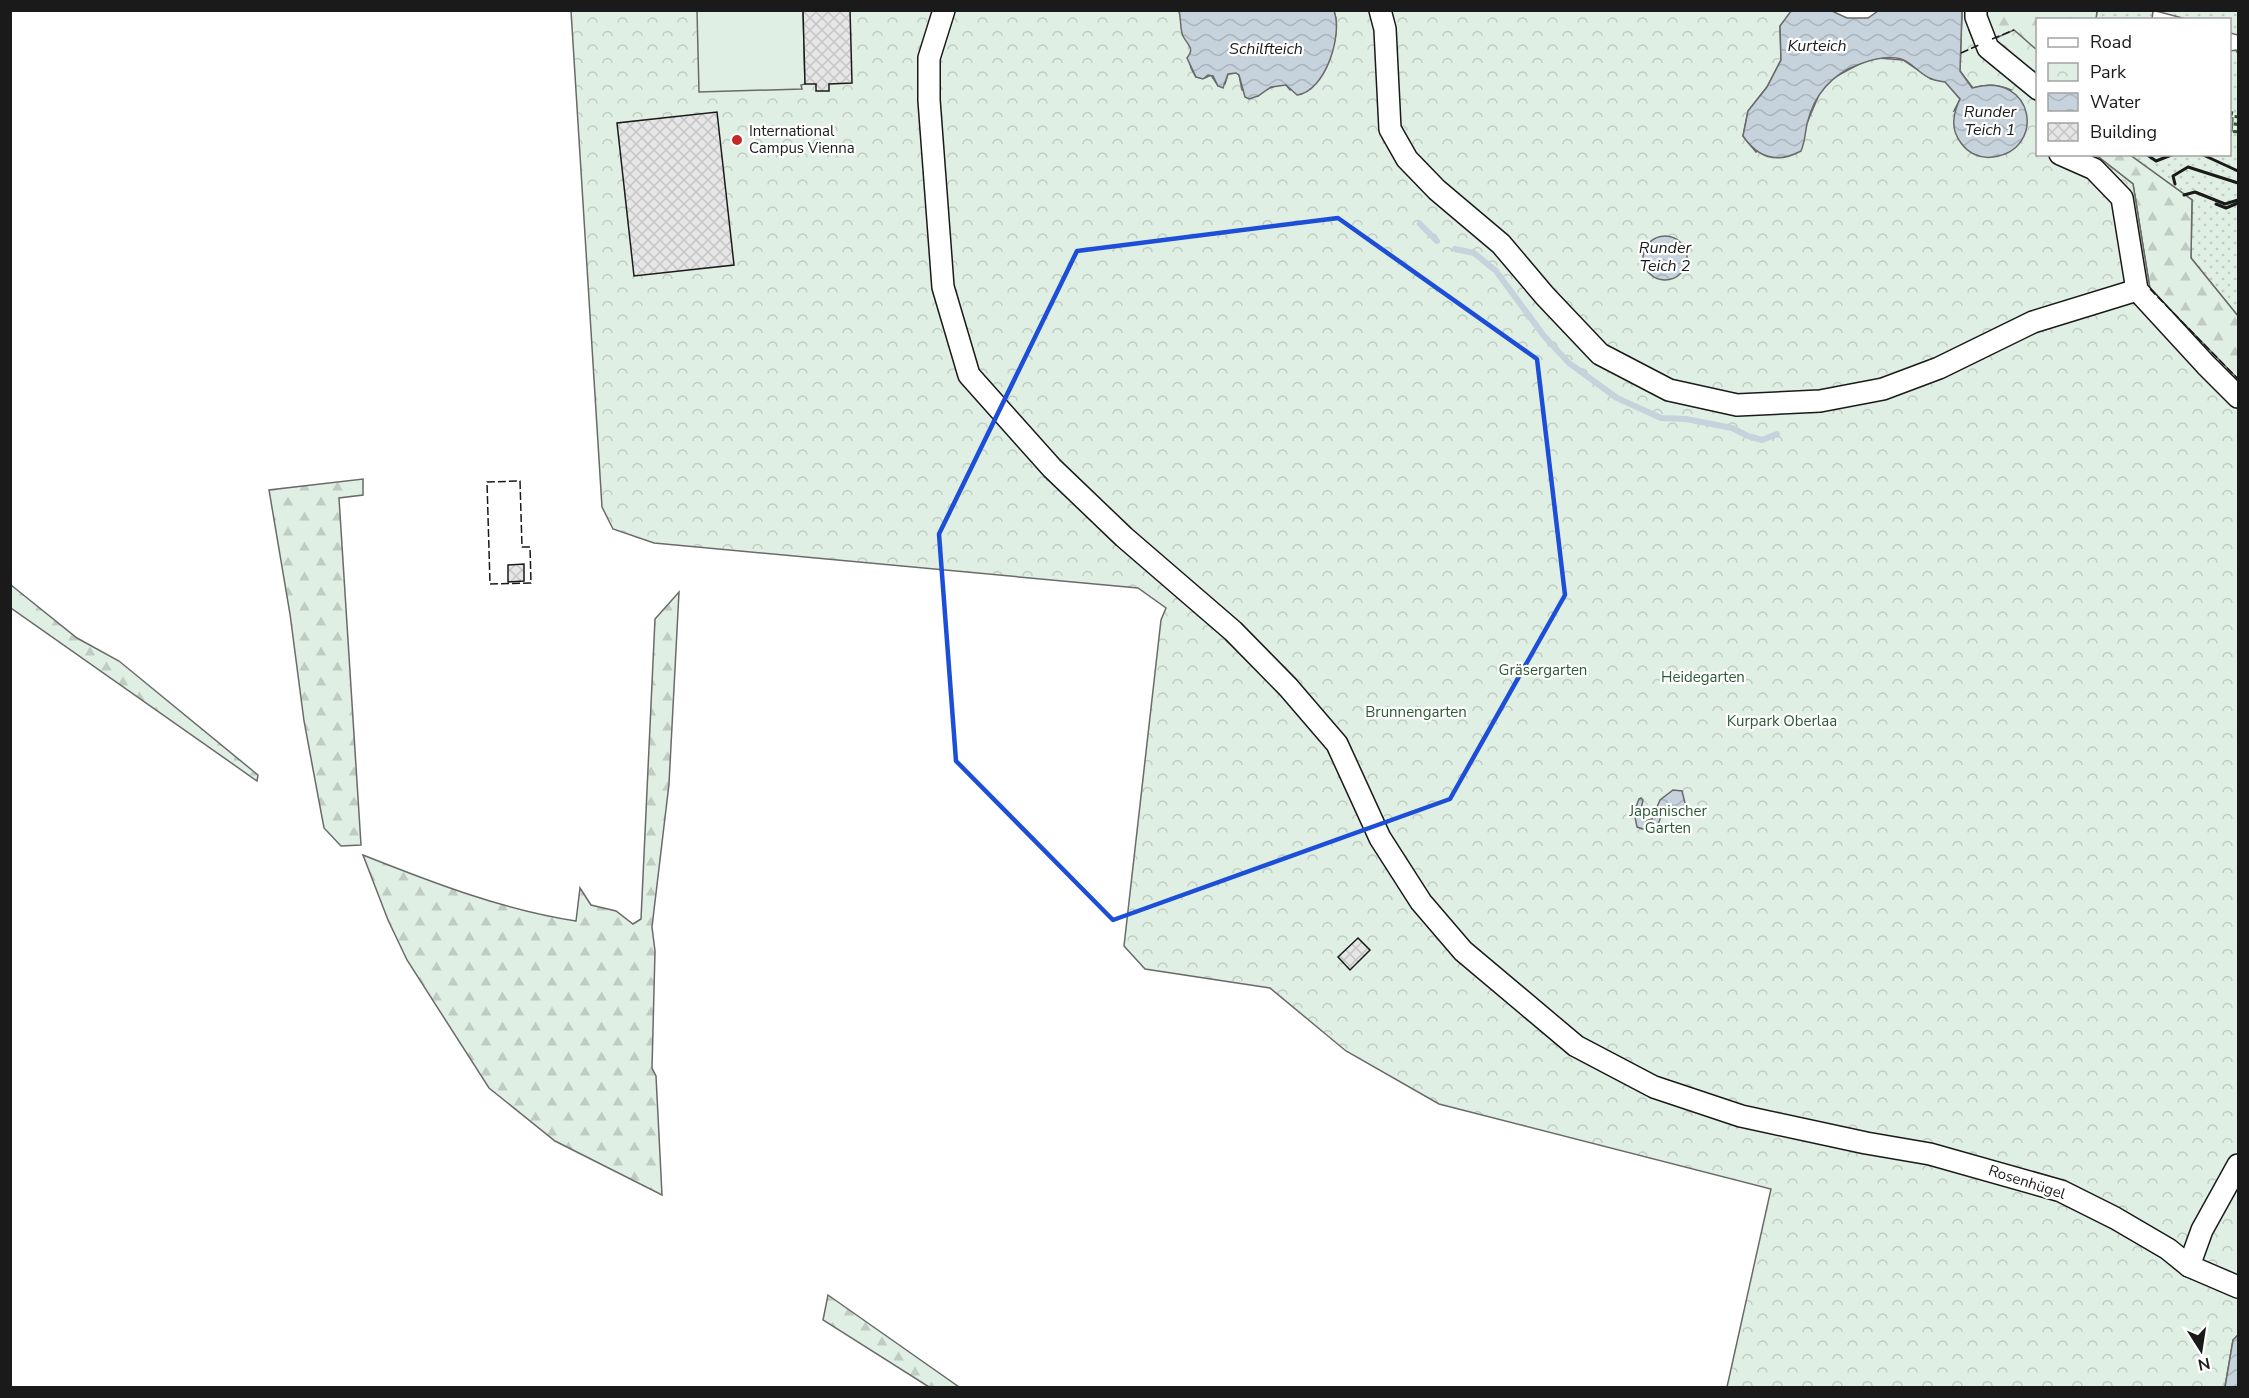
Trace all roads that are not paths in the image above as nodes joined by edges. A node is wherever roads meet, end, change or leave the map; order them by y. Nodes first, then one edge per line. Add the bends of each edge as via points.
1 (944, 10) edge
2 (1380, 10) edge
3 (1976, 10) edge
4 (2036, 88) edge
5 (2065, 156) edge
6 (2137, 290) junction
7 (2238, 396) edge
8 (2238, 1165) edge
9 (2189, 1266) junction
10 (2238, 1287) edge

1 - 9 street, Rosenhügel via 929,58 929,100 943,287 969,375 1052,468 1233,631 1337,744 1380,838 1421,902 1463,951 1576,1046 1654,1087 1741,1116 1930,1154 2061,1191 2142,1234
2 - 6 street via 1385,29 1390,129 1407,159 1504,247 1600,354 1669,390 1737,405 1820,401 1883,389 1939,368 2033,321
3 - 4 street via 1988,48
5 - 6 street via 2094,169 2122,198
6 - 7 street
8 - 9 street via 2202,1230
9 - 10 street, Rosenhügel

